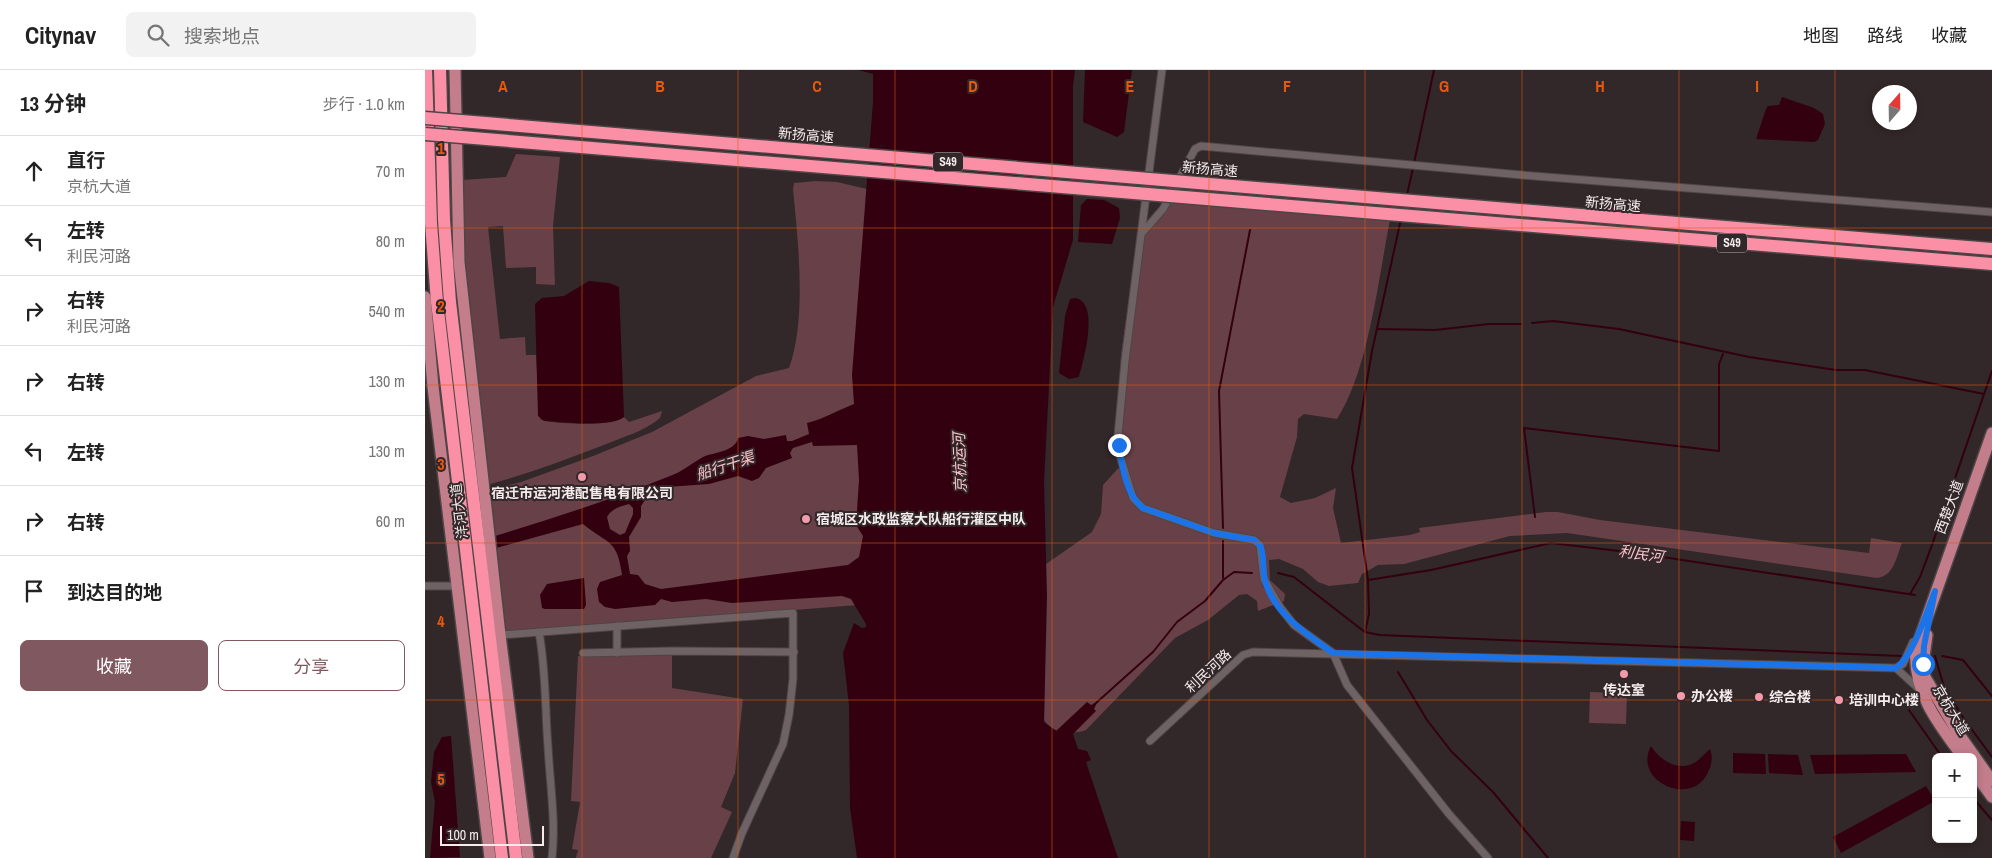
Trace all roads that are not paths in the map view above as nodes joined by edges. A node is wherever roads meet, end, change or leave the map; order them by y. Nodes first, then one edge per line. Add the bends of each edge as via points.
1 (426, 70) edge
2 (440, 70) edge
3 (455, 70) edge
4 (1162, 70) edge
5 (425, 118) edge
6 (425, 134) edge
7 (1992, 212) edge
8 (1143, 232) junction
9 (1992, 249) edge
10 (1992, 264) edge
11 (425, 297) edge
12 (1992, 434) edge
13 (426, 586) edge
14 (457, 586) junction
15 (1935, 591) junction
16 (617, 626) junction
17 (539, 632) junction
18 (500, 635) junction
19 (794, 652) junction
20 (583, 653) dead end
21 (617, 653) junction
22 (1333, 653) junction
23 (1896, 668) junction
24 (1923, 694) junction
25 (1151, 741) dead end
26 (1960, 753) edge
27 (1977, 776) edge
28 (1992, 781) edge
29 (1992, 797) edge
30 (490, 858) edge
31 (502, 858) edge
32 (516, 858) edge
33 (528, 858) edge
34 (552, 858) edge
35 (733, 858) edge
36 (1488, 858) edge

1 - 31 highway, 洋河大道 via 437,302
2 - 32 highway, 洋河大道 via 450,302
3 - 18 main road, 洋河大道 via 459,262
4 - 8 street
5 - 9 highway, 新扬高速 / S49, bridge
6 - 10 highway, 新扬高速 / S49, bridge
7 - 8 street via 1201,146 1195,148 1163,208
8 - 22 street via 1118,435 1121,459 1133,498 1143,508 1214,533 1254,540 1260,545 1265,579 1280,607 1294,625
11 - 14 main road, 洋河大道
12 - 15 main road, 西楚大道
13 - 14 street
14 - 30 main road, 洋河大道
15 - 23 street via 1911,649 1903,664
15 - 24 main road, 京杭大道 via 1916,649 1917,680
15 - 28 main road, 京杭大道 via 1924,646 1925,677
16 - 17 street
16 - 19 street via 793,613
16 - 21 street
17 - 18 street
17 - 34 street via 553,802
18 - 33 main road, 洋河大道
19 - 21 street
19 - 35 street via 790,709 783,744
20 - 21 street
22 - 23 street, 利民河路
22 - 25 street, 利民河路 via 1253,652 1243,655
22 - 36 street via 1347,685
23 - 24 street
24 - 26 main road, 京杭大道
27 - 29 main road

